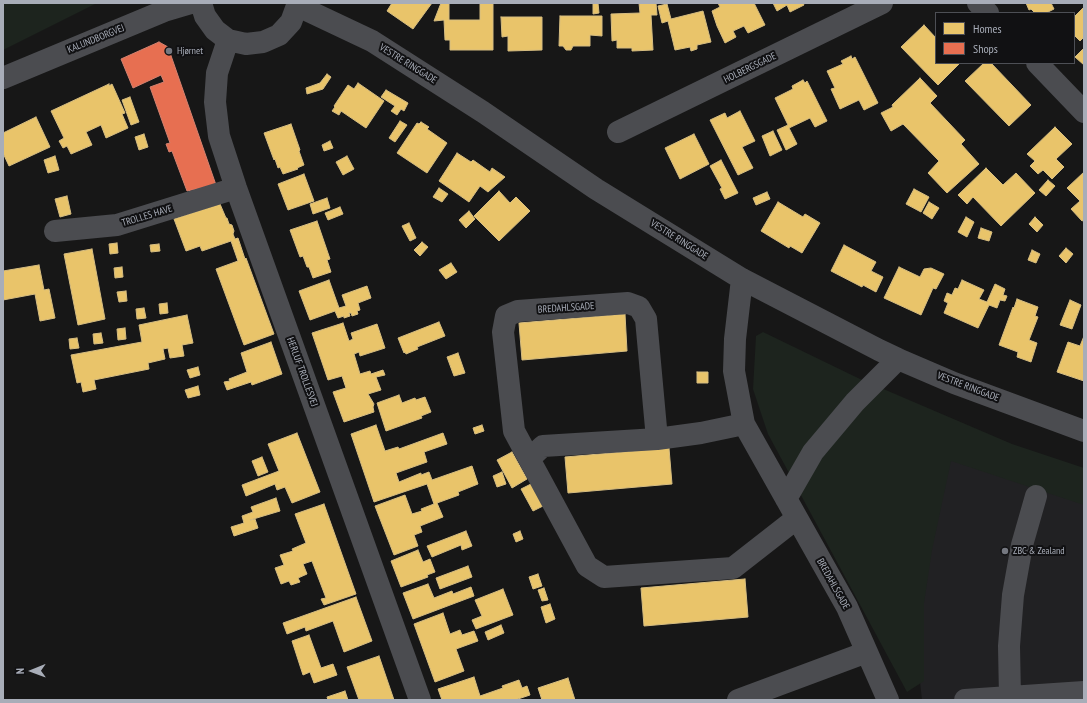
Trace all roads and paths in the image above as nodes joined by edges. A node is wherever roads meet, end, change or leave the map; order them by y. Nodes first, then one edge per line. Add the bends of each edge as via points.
1 (191, 3) edge
2 (201, 3) edge
3 (882, 3) edge
4 (978, 3) edge
5 (298, 4) edge
6 (987, 12) edge
7 (228, 40) junction
8 (1037, 64) edge
9 (3, 78) edge
10 (1084, 112) edge
11 (618, 132) dead end
12 (236, 188) junction
13 (55, 231) dead end
14 (742, 279) junction
15 (898, 359) junction
16 (744, 424) junction
17 (1084, 430) edge
18 (657, 439) junction
19 (528, 459) junction
20 (1036, 496) dead end
21 (786, 499) junction
22 (797, 518) junction
23 (867, 652) junction
24 (1084, 692) edge
25 (1010, 697) junction
26 (420, 700) edge
27 (738, 700) edge
28 (888, 700) edge
29 (965, 700) edge

1 - 9 street, KALUNDBORGVEJ via 164,11
2 - 7 street via 205,16 215,30
3 - 11 street, HOLBERGSGADE
4 - 6 street
5 - 7 street via 291,22 279,35 263,42 246,44
5 - 14 street, VESTRE RINGGADE via 372,41 596,189
7 - 12 street, HERLUF TROLLESVEJ via 217,73 215,102 219,136
8 - 10 street
12 - 13 street, TROLLES HAVE via 117,225
12 - 26 street, HERLUF TROLLESVEJ
14 - 15 street, VESTRE RINGGADE
14 - 16 street, BREDAHLSGADE via 734,371
15 - 17 street, VESTRE RINGGADE via 954,383
15 - 21 street via 855,402 813,452
16 - 18 street
16 - 21 street, BREDAHLSGADE
18 - 19 street via 543,446
18 - 19 street, BREDAHLSGADE via 646,319 639,307 628,303 518,311 506,316 503,332 514,431
19 - 22 street, BREDAHLSGADE via 587,566 604,577 733,568
20 - 25 street via 1022,545 1013,595 1009,646
21 - 22 street, BREDAHLSGADE
22 - 23 street, BREDAHLSGADE via 847,607
23 - 27 street
23 - 28 street, BREDAHLSGADE
24 - 25 street
25 - 29 street

